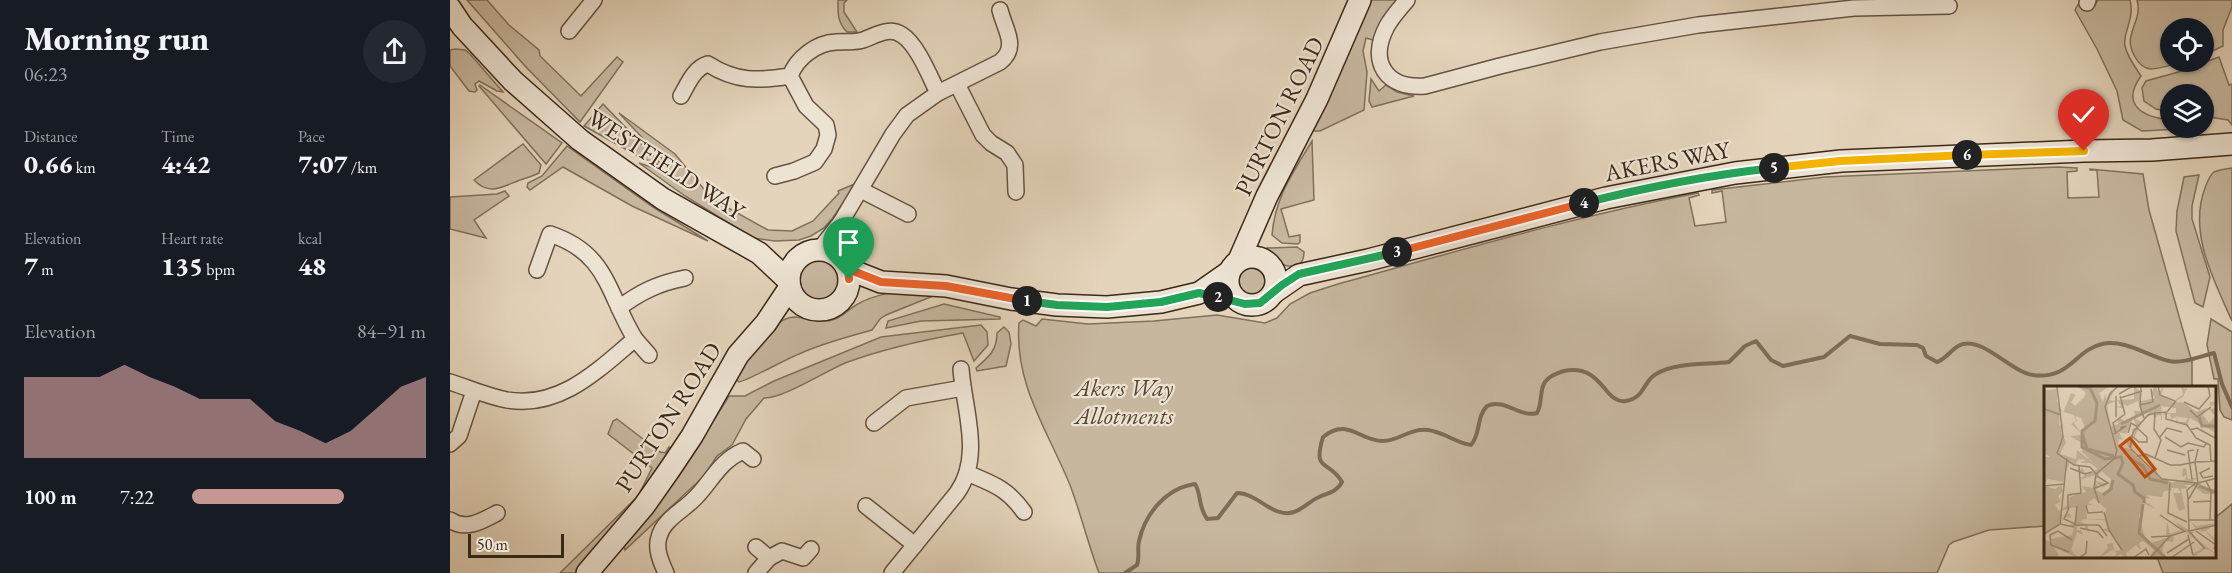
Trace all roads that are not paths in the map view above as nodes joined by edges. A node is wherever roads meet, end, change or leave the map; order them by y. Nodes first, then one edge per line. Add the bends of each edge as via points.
1 (594, 0) edge
2 (1407, 0) edge
3 (1357, 1) edge
4 (1854, 4) edge
5 (1949, 6) dead end
6 (450, 8) edge
7 (1000, 10) dead end
8 (456, 31) edge
9 (569, 31) dead end
10 (790, 76) junction
11 (957, 84) junction
12 (938, 93) junction
13 (681, 96) dead end
14 (2232, 144) edge
15 (776, 176) dead end
16 (861, 190) junction
17 (1016, 192) dead end
18 (908, 214) dead end
19 (1257, 221) junction
20 (842, 222) junction
21 (811, 252) junction
22 (759, 253) junction
23 (844, 264) junction
24 (1268, 264) junction
25 (1234, 266) junction
26 (537, 270) dead end
27 (1299, 274) junction
28 (685, 278) dead end
29 (881, 282) junction
30 (790, 284) junction
31 (1199, 293) junction
32 (1273, 293) junction
33 (842, 300) junction
34 (1238, 300) junction
35 (804, 306) junction
36 (619, 308) junction
37 (766, 323) junction
38 (635, 339) junction
39 (649, 355) dead end
40 (961, 369) dead end
41 (450, 382) edge
42 (963, 388) junction
43 (474, 391) junction
44 (874, 423) dead end
45 (450, 444) edge
46 (753, 459) dead end
47 (967, 473) junction
48 (866, 506) dead end
49 (1024, 512) dead end
50 (497, 513) dead end
51 (450, 520) edge
52 (915, 545) junction
53 (756, 547) dead end
54 (812, 549) dead end
55 (769, 558) junction
56 (590, 572) edge
57 (666, 573) edge
58 (756, 573) edge
59 (892, 573) edge

1 - 9 street
2 - 4 street via 1388,25 1379,56 1383,70 1398,83 1416,87 1649,33
3 - 19 main road, PURTON ROAD via 1317,99
4 - 5 street
6 - 8 main road, WESTFIELD WAY
7 - 11 street via 1011,46 1009,55
8 - 22 main road, WESTFIELD WAY via 579,140 663,199
10 - 12 street via 805,55 824,45 898,32 909,40
10 - 13 street via 744,80 708,64 695,72
10 - 15 street via 806,106 826,125 828,135 816,162
11 - 12 street
11 - 17 street via 983,135 1007,153 1015,165
12 - 16 street via 899,124
14 - 27 main road, AKERS WAY via 1840,161 1735,172 1606,198
16 - 18 street
16 - 20 street
19 - 24 main road, PURTON ROAD
19 - 25 main road, PURTON ROAD
20 - 21 street
20 - 23 street
21 - 22 main road, WESTFIELD WAY
21 - 23 main road via 832,252
21 - 30 main road via 792,266
22 - 30 main road, WESTFIELD WAY
23 - 29 main road
23 - 33 main road via 849,285
24 - 25 main road via 1254,256
24 - 27 main road, AKERS WAY
24 - 32 main road via 1276,277
25 - 31 main road
25 - 34 main road via 1228,288
26 - 36 street via 550,234 563,239 583,250 599,267
27 - 32 main road, AKERS WAY
28 - 36 street via 645,290
29 - 31 main road via 946,286 1022,301 1084,307 1143,304
29 - 33 main road
30 - 35 main road
30 - 37 main road, PURTON ROAD
31 - 34 main road
32 - 34 main road via 1253,305
33 - 35 main road via 823,310
35 - 37 main road, PURTON ROAD
36 - 38 street
37 - 56 main road, PURTON ROAD via 738,355 644,506
38 - 39 street
38 - 43 street via 571,389 541,400 507,400
40 - 42 street
41 - 43 street
42 - 44 street via 906,398
42 - 47 street via 971,440
43 - 45 street via 459,436
46 - 57 street via 742,451 732,456 697,497 666,524 658,539
47 - 49 street via 1002,487
47 - 52 street via 957,493
48 - 52 street
50 - 51 street via 467,526
52 - 59 street
53 - 55 street
54 - 55 street via 803,558 782,550
55 - 58 street

